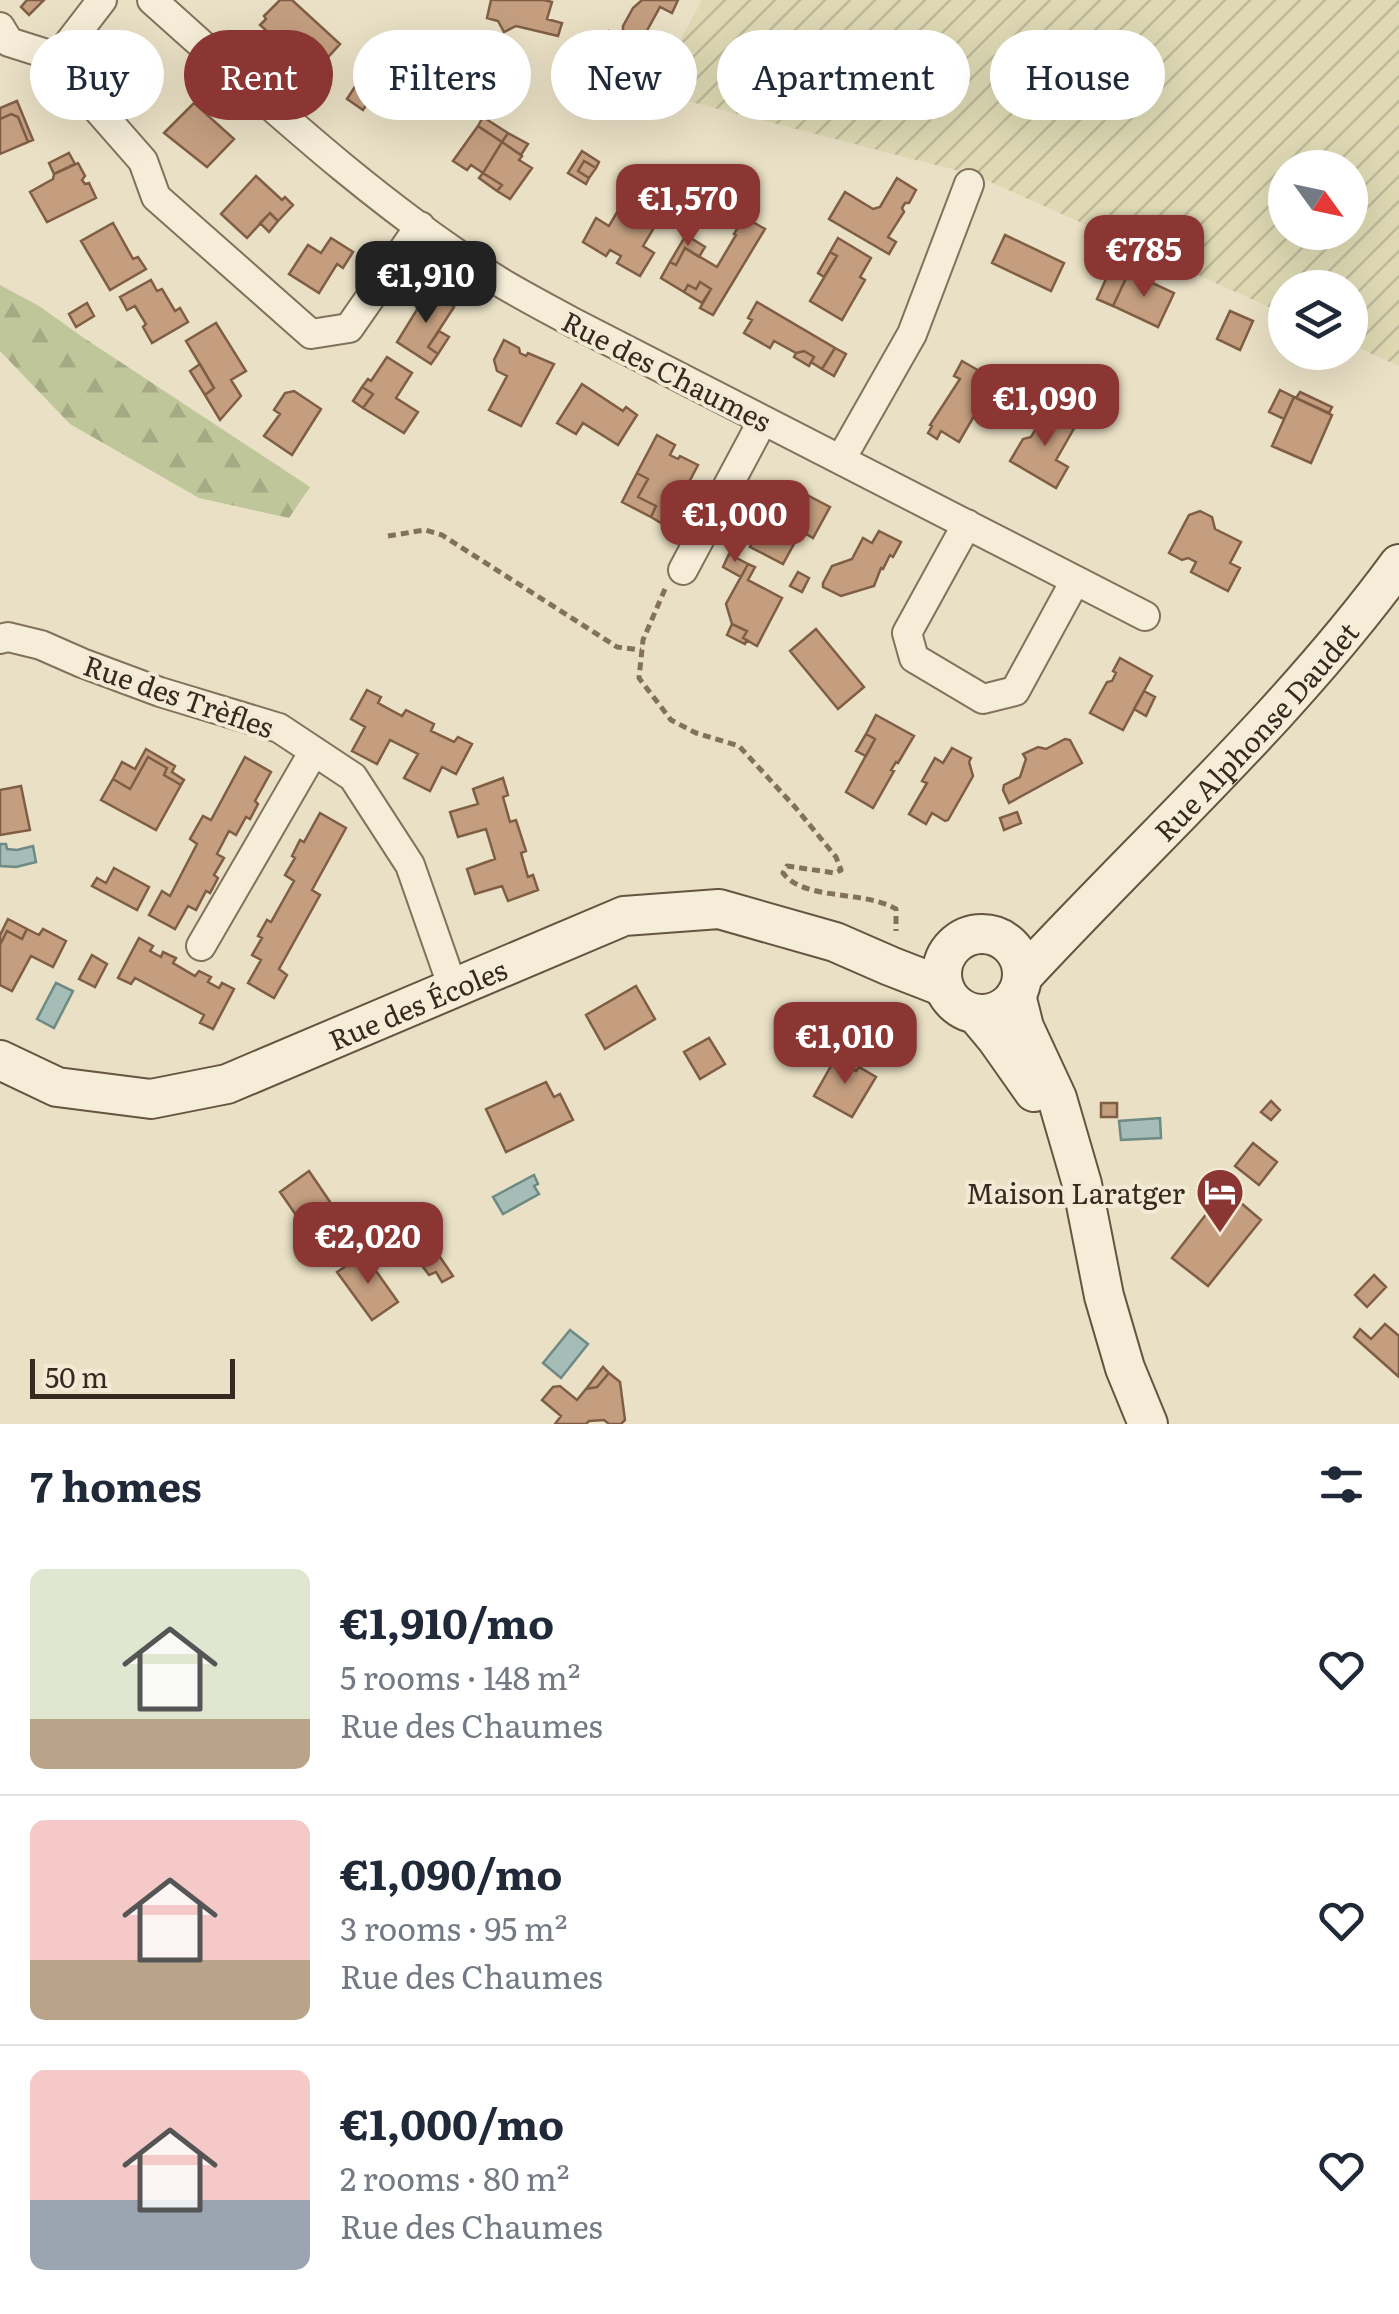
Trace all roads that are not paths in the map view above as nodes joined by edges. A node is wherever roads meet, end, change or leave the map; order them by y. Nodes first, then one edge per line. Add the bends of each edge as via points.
1 (102, 0) edge
2 (152, 0) edge
3 (0, 27) edge
4 (78, 30) edge
5 (30, 48) edge
6 (107, 120) edge
7 (968, 184) dead end
8 (420, 226) junction
9 (763, 420) junction
10 (841, 459) junction
11 (967, 524) junction
12 (1399, 564) edge
13 (683, 570) road end
14 (1075, 580) junction
15 (1144, 616) dead end
16 (0, 639) edge
17 (314, 751) junction
18 (1102, 892) junction
19 (1002, 939) junction
20 (201, 946) dead end
21 (947, 968) junction
22 (1019, 985) junction
23 (453, 988) junction
24 (976, 1014) junction
25 (0, 1060) edge
26 (1072, 1151) junction
27 (1148, 1424) edge

1 - 4 street
2 - 8 street, Rue des Chaumes via 302,134
3 - 5 street via 10,42
6 - 8 street via 143,161 156,197 312,334 349,328
7 - 10 street via 912,334
8 - 9 street, Rue des Chaumes via 504,284
9 - 10 street, Rue des Chaumes
9 - 13 street
10 - 11 street, Rue des Chaumes
11 - 14 street, Rue des Chaumes
11 - 14 street via 907,634 914,658 983,699 1014,691
12 - 18 street, Rue Alphonse Daudet via 1338,642
14 - 15 street, Rue des Chaumes
16 - 17 street, Rue des Trèfles via 41,644 160,692 279,728
17 - 20 street
17 - 23 street, Rue des Trèfles via 353,777 410,864
18 - 19 street, Rue Alphonse Daudet
18 - 22 street, Rue Alphonse Daudet
19 - 21 street via 968,936
19 - 22 street via 1018,954
21 - 23 street, Rue des Écoles via 719,908 624,916
21 - 24 street via 956,1005
22 - 24 street via 1003,1008
22 - 26 street via 1024,1027 1058,1098
23 - 25 street, Rue des Écoles via 227,1084 151,1099 57,1088
24 - 26 street
26 - 27 street via 1104,1296

